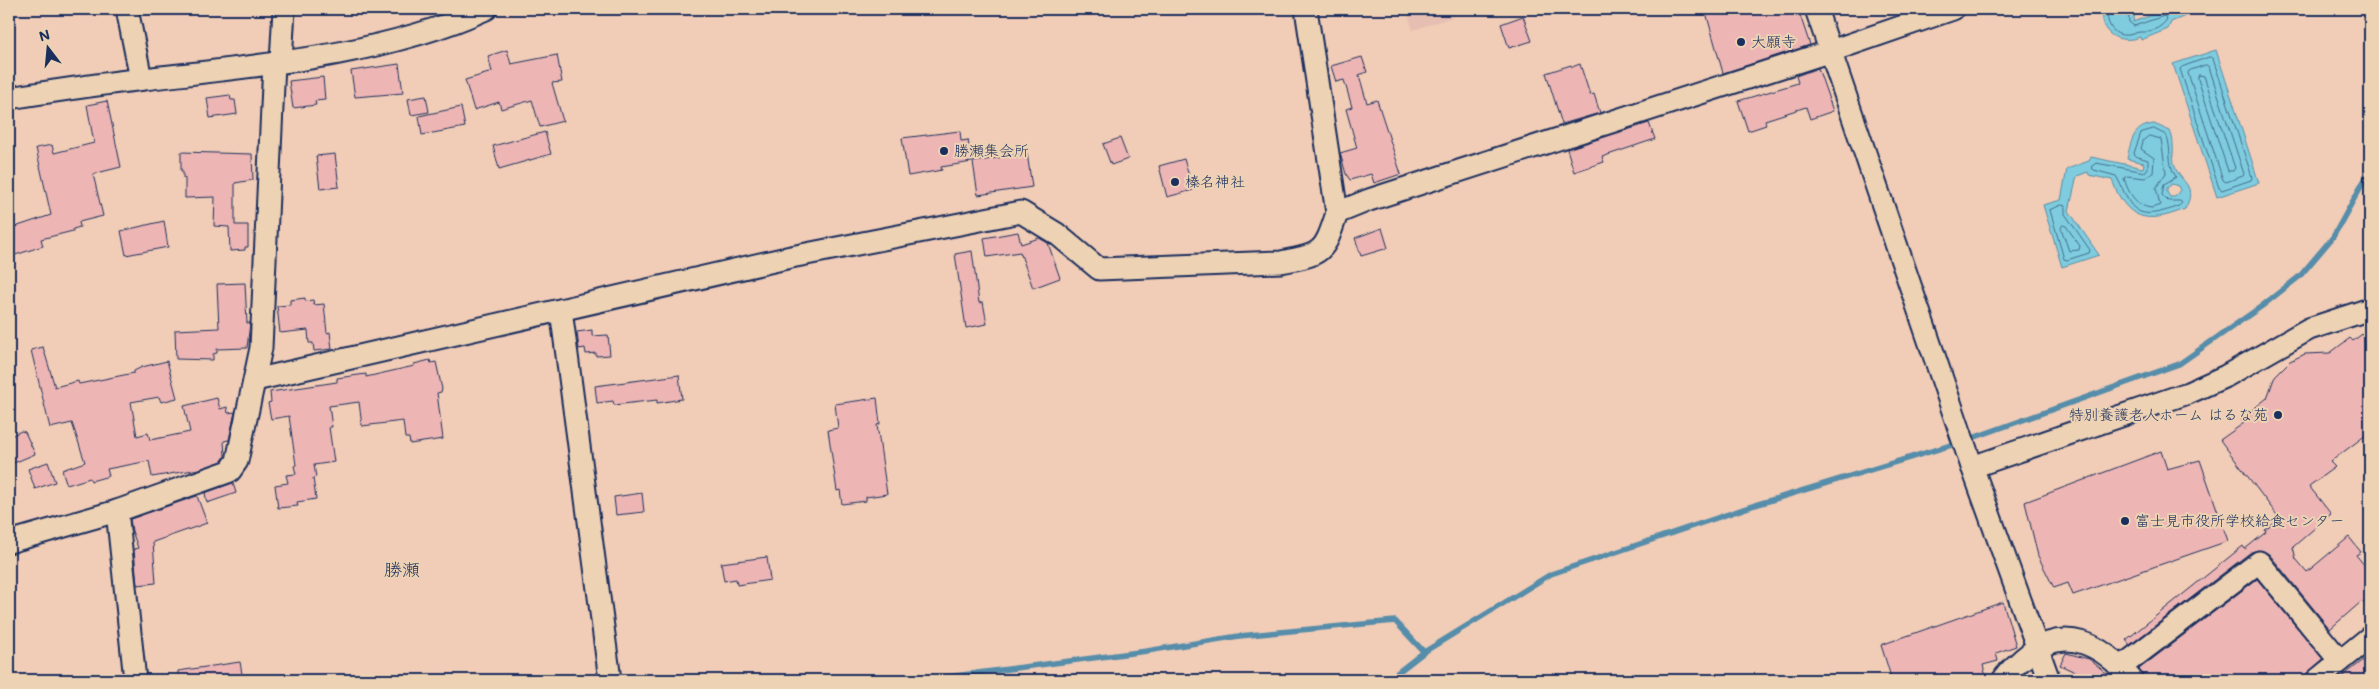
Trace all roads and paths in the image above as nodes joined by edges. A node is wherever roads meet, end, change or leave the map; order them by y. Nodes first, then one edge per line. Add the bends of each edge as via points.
1 (127, 9) edge
2 (284, 9) edge
3 (486, 9) edge
4 (1306, 9) edge
5 (1816, 9) edge
6 (1953, 9) edge
7 (1831, 51) junction
8 (277, 63) junction
9 (141, 79) junction
10 (9, 98) edge
11 (1337, 213) junction
12 (2370, 309) edge
13 (561, 310) junction
14 (255, 380) junction
15 (1969, 460) junction
16 (117, 511) junction
17 (9, 542) edge
18 (2370, 637) edge
19 (2036, 647) junction
20 (2340, 660) junction
21 (2127, 674) edge
22 (135, 680) edge
23 (610, 680) edge
24 (2003, 680) edge
25 (2049, 680) edge
26 (2317, 680) edge

1 - 9 street
2 - 8 street
3 - 8 street via 395,41
4 - 11 street
5 - 7 street
6 - 7 street
7 - 11 street
7 - 15 street
8 - 9 street
8 - 14 street via 261,348
9 - 10 street
11 - 13 street via 1327,244 1320,251 1308,257 1281,262 1099,269 1057,234 1021,212 791,257
12 - 15 street via 2309,329 2226,376 2188,393
13 - 14 street
13 - 23 street
14 - 16 street via 237,461 230,471
15 - 19 street
16 - 17 street
16 - 22 street
18 - 20 street
19 - 21 street via 2060,639 2072,639 2108,656
19 - 24 street
19 - 25 street
20 - 21 street via 2259,562
20 - 26 street

